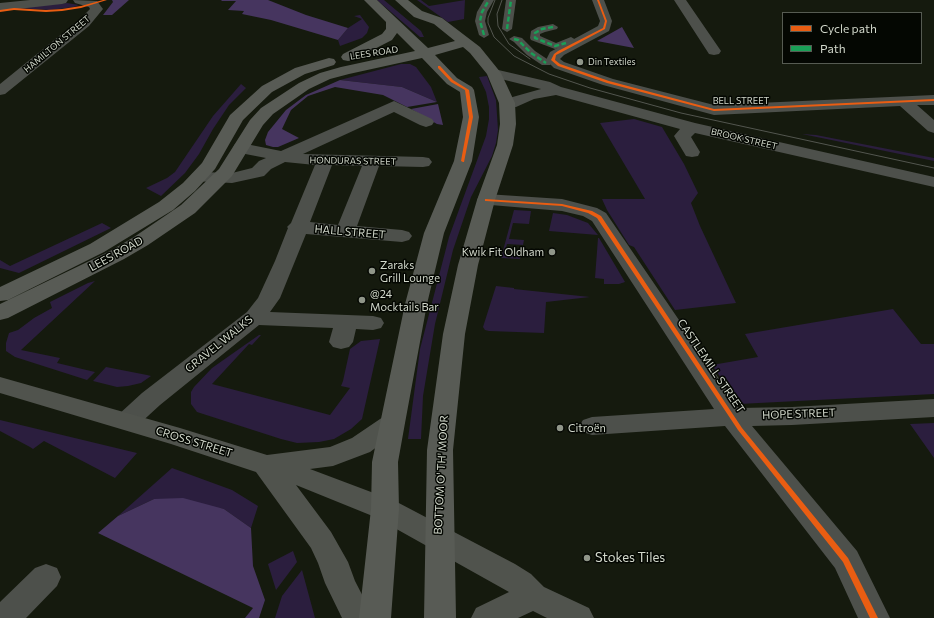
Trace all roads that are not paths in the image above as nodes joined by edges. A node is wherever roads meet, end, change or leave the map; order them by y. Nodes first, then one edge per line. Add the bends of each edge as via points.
1 (62, 0) edge
2 (79, 0) edge
3 (370, 0) edge
4 (401, 0) edge
5 (489, 0) edge
6 (511, 0) edge
7 (598, 0) edge
8 (680, 0) edge
9 (0, 7) edge
10 (418, 14) junction
11 (392, 22) junction
12 (553, 27) dead end
13 (484, 35) dead end
14 (571, 40) dead end
15 (433, 42) junction
16 (464, 42) junction
17 (714, 51) dead end
18 (348, 57) junction
19 (548, 62) junction
20 (494, 73) junction
21 (556, 90) junction
22 (0, 91) edge
23 (934, 100) edge
24 (903, 102) junction
25 (507, 103) junction
26 (426, 122) dead end
27 (692, 127) junction
28 (934, 128) edge
29 (241, 148) junction
30 (692, 152) dead end
31 (284, 156) junction
32 (325, 161) junction
33 (372, 162) junction
34 (423, 162) dead end
35 (215, 171) junction
36 (934, 182) edge
37 (486, 200) junction
38 (297, 227) junction
39 (345, 231) junction
40 (402, 236) dead end
41 (0, 295) edge
42 (0, 313) edge
43 (255, 317) junction
44 (373, 323) dead end
45 (0, 385) edge
46 (934, 408) edge
47 (733, 416) junction
48 (127, 421) junction
49 (392, 423) junction
50 (592, 426) dead end
51 (265, 464) junction
52 (385, 509) junction
53 (440, 539) junction
54 (46, 577) dead end
55 (533, 596) junction
56 (5, 618) edge
57 (358, 618) edge
58 (375, 618) edge
59 (440, 618) edge
60 (486, 618) edge
61 (578, 618) edge
62 (874, 618) edge

1 - 9 street
2 - 22 street, HAMILTON STREET via 93,4 98,10
3 - 11 main road
4 - 10 main road
5 - 13 street via 480,20
6 - 19 street via 511,34 531,54
7 - 19 street via 606,21 604,28 555,55
8 - 17 street
10 - 15 main road via 421,24
10 - 16 main road, BOTTOM O' TH' MOOR via 438,21
11 - 15 main road
11 - 18 main road via 393,29 387,37
12 - 14 street via 535,33 535,38 555,46
15 - 16 main road
15 - 18 main road, LEES ROAD
15 - 29 main road, LEES ROAD via 325,76 304,86 267,111 256,123
15 - 49 main road via 452,81 467,90 471,117 463,161 434,233
16 - 20 main road, BOTTOM O' TH' MOOR via 476,51
18 - 35 main road, LEES ROAD via 300,71 268,89 236,118
19 - 24 street, BELL STREET via 608,82 714,110
20 - 21 street, BROOK STREET
20 - 25 main road, BOTTOM O' TH' MOOR
21 - 25 street, BROOK STREET
21 - 27 street, BROOK STREET
23 - 24 street, BELL STREET
24 - 28 street
25 - 37 main road, BOTTOM O' TH' MOOR via 505,146
26 - 31 street via 394,106
27 - 30 street via 682,136
27 - 36 street, BROOK STREET
29 - 31 street, HONDURAS STREET
29 - 35 main road, LEES ROAD
31 - 32 street, HONDURAS STREET
31 - 35 street via 249,175 232,178
32 - 33 street, HONDURAS STREET
32 - 38 street, GRAVEL WALKS
33 - 34 street, HONDURAS STREET
33 - 39 street
35 - 41 main road, LEES ROAD via 189,187 166,206 96,248
35 - 42 main road, LEES ROAD via 188,209 141,241
37 - 47 street, CASTLEMILL STREET via 562,205 590,212 599,218
37 - 53 main road, BOTTOM O' TH' MOOR via 468,265 454,334 440,450
38 - 39 street, HALL STREET
38 - 43 street, GRAVEL WALKS via 269,298
39 - 40 street, HALL STREET
43 - 44 street via 344,332
43 - 48 street, GRAVEL WALKS
45 - 48 main road, CROSS STREET
46 - 47 street, HOPE STREET via 792,416
47 - 50 street, HOPE STREET
47 - 62 street, CASTLEMILL STREET via 740,429 846,560
48 - 51 main road, CROSS STREET
49 - 51 main road via 361,445 333,456
49 - 52 main road via 385,462
51 - 52 main road, CROSS STREET via 314,480
51 - 57 main road via 321,540
52 - 53 main road, BOTTOM O' TH' MOOR
52 - 58 main road
53 - 55 main road via 520,583
53 - 59 main road
54 - 56 street
55 - 60 main road
55 - 61 main road

